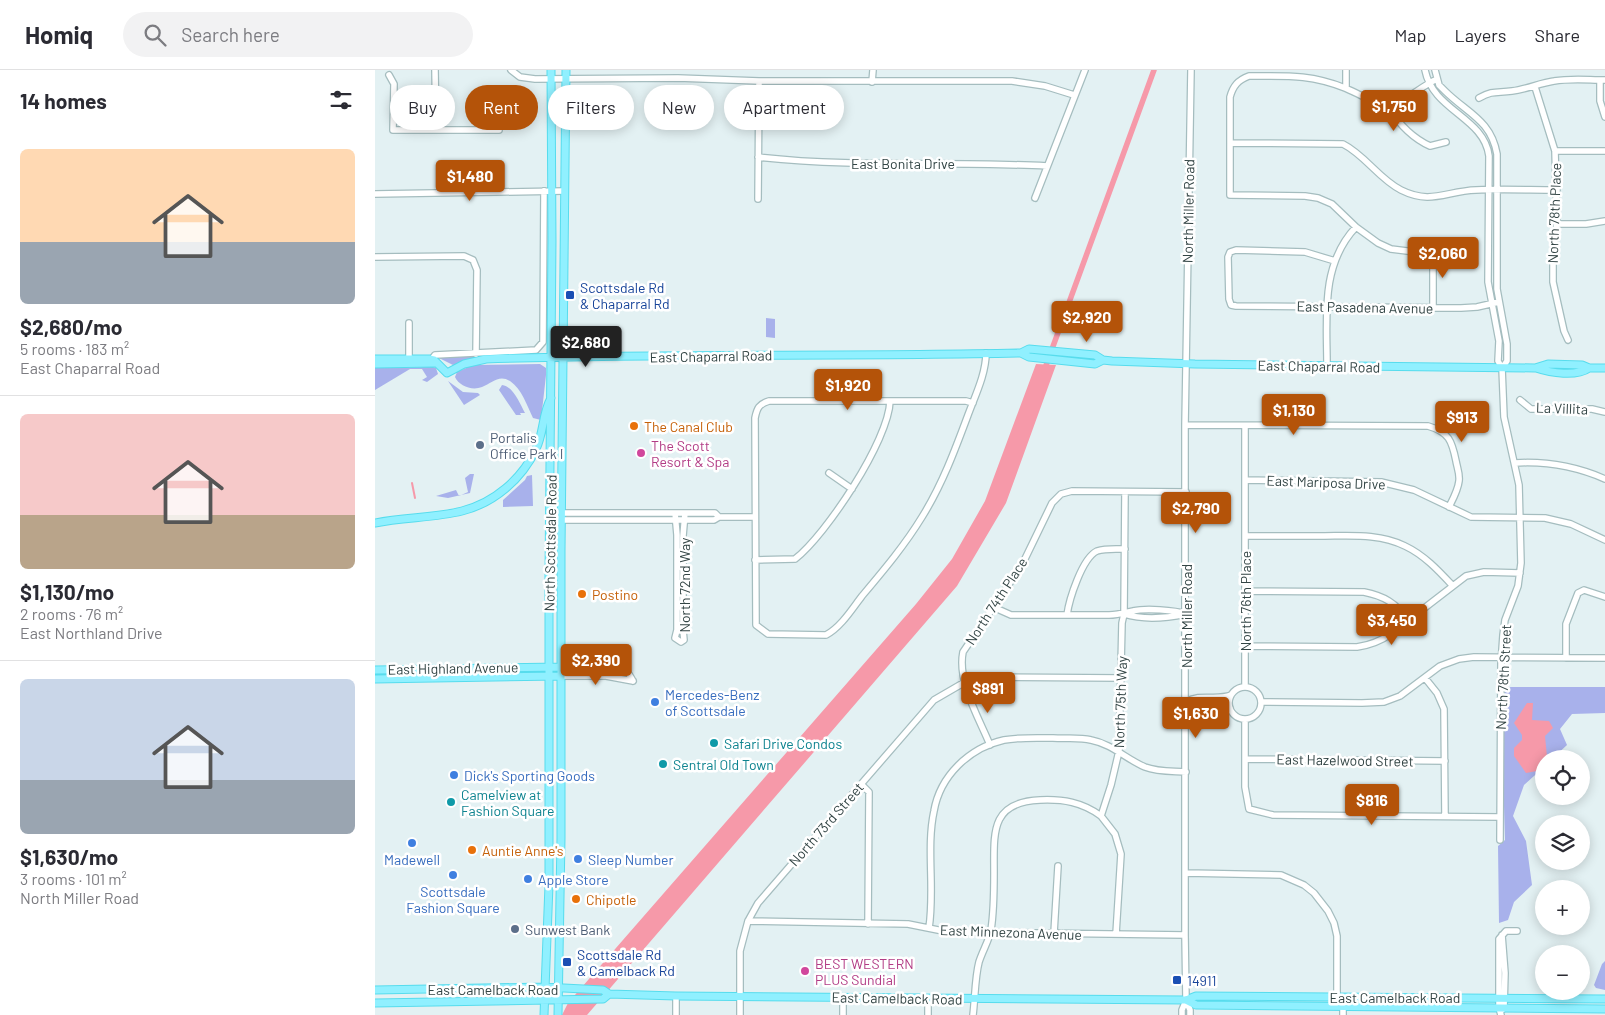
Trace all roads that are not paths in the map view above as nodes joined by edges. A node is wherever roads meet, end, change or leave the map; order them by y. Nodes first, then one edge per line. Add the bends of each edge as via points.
1 (435, 70) edge
2 (511, 70) edge
3 (551, 70) edge
4 (566, 70) edge
5 (873, 70) edge
6 (1085, 70) edge
7 (1191, 70) edge
8 (1346, 70) edge
9 (1425, 70) edge
10 (1435, 70) edge
11 (389, 75) dead end
12 (566, 78) junction
13 (552, 79) junction
14 (1437, 79) junction
15 (1603, 80) edge
16 (759, 81) junction
17 (872, 82) junction
18 (1429, 82) junction
19 (394, 85) edge
20 (435, 85) edge
21 (1535, 87) junction
22 (1346, 88) junction
23 (1074, 95) junction
24 (1479, 98) dead end
25 (1388, 107) junction
26 (1605, 117) edge
27 (1446, 142) dead end
28 (1230, 143) junction
29 (1555, 151) junction
30 (1605, 151) edge
31 (758, 157) junction
32 (1047, 166) junction
33 (1489, 190) junction
34 (1497, 190) junction
35 (1557, 190) junction
36 (544, 191) junction
37 (553, 191) junction
38 (565, 191) junction
39 (375, 194) edge
40 (1035, 198) dead end
41 (758, 199) dead end
42 (1605, 221) edge
43 (1557, 224) junction
44 (1356, 227) junction
45 (375, 257) edge
46 (1335, 261) junction
47 (1499, 302) junction
48 (1491, 304) junction
49 (1327, 307) junction
50 (1433, 308) junction
51 (409, 323) dead end
52 (1568, 340) dead end
53 (1021, 353) junction
54 (477, 354) junction
55 (986, 354) junction
56 (563, 357) junction
57 (409, 358) junction
58 (551, 358) junction
59 (375, 359) edge
60 (1103, 360) junction
61 (435, 361) junction
62 (375, 364) edge
63 (1186, 364) junction
64 (1327, 365) junction
65 (1502, 368) junction
66 (1605, 368) edge
67 (551, 398) junction
68 (1520, 400) dead end
69 (890, 401) junction
70 (973, 403) junction
71 (1605, 412) edge
72 (1185, 424) junction
73 (1245, 426) junction
74 (1515, 463) junction
75 (829, 473) dead end
76 (1605, 479) edge
77 (1245, 480) junction
78 (852, 489) junction
79 (1125, 492) junction
80 (1186, 492) junction
81 (1449, 507) junction
82 (675, 516) junction
83 (685, 516) junction
84 (550, 517) junction
85 (561, 517) junction
86 (755, 517) junction
87 (1521, 518) junction
88 (375, 523) edge
89 (1245, 536) junction
90 (1605, 540) edge
91 (1125, 550) junction
92 (755, 560) junction
93 (1520, 573) junction
94 (680, 583) junction
95 (1452, 585) junction
96 (1245, 591) junction
97 (1605, 598) edge
98 (993, 607) junction
99 (1124, 614) junction
100 (1186, 614) junction
101 (1067, 615) junction
102 (1408, 620) junction
103 (1245, 646) junction
104 (1501, 658) junction
105 (1566, 658) junction
106 (1605, 658) edge
107 (549, 666) junction
108 (561, 667) junction
109 (414, 669) junction
110 (375, 670) edge
111 (549, 676) junction
112 (561, 676) junction
113 (415, 678) junction
114 (1121, 678) junction
115 (1425, 678) junction
116 (375, 679) edge
117 (965, 682) junction
118 (1245, 687) junction
119 (1231, 695) junction
120 (1186, 702) junction
121 (1261, 702) junction
122 (1230, 708) junction
123 (1245, 719) junction
124 (989, 745) junction
125 (1119, 751) junction
126 (1245, 759) junction
127 (1445, 761) junction
128 (1186, 772) junction
129 (861, 784) junction
130 (1101, 816) junction
131 (1445, 816) junction
132 (1499, 817) junction
133 (1500, 840) dead end
134 (1058, 866) dead end
135 (1186, 873) junction
136 (748, 921) junction
137 (868, 924) junction
138 (929, 928) junction
139 (1517, 931) dead end
140 (991, 933) junction
141 (1054, 934) junction
142 (1116, 934) junction
143 (1185, 935) junction
144 (544, 987) junction
145 (558, 988) junction
146 (375, 990) edge
147 (609, 994) junction
148 (676, 996) junction
149 (740, 996) junction
150 (843, 997) junction
151 (928, 998) junction
152 (1425, 998) junction
153 (561, 999) junction
154 (975, 999) junction
155 (1502, 999) junction
156 (1605, 999) edge
157 (544, 1000) junction
158 (1186, 1000) junction
159 (1340, 1002) junction
160 (375, 1003) edge
161 (1423, 1007) junction
162 (1605, 1009) edge
163 (1501, 1011) edge
164 (543, 1015) edge
165 (558, 1015) edge
166 (676, 1015) edge
167 (740, 1015) edge
168 (843, 1015) edge
169 (928, 1015) edge
170 (973, 1015) edge
171 (1182, 1015) edge
172 (1190, 1015) edge
173 (1343, 1015) edge

1 - 20 street
2 - 13 street via 525,78
3 - 13 main road, North Scottsdale Road
4 - 12 main road, North Scottsdale Road
5 - 17 street
6 - 23 street
7 - 63 street, North Miller Road
8 - 22 street
9 - 18 street, North 78th Street
10 - 14 street, North 78th Street
11 - 19 street
12 - 13 street
12 - 16 street
12 - 38 main road, North Scottsdale Road
13 - 37 main road, North Scottsdale Road
14 - 18 street
14 - 34 street, North 78th Street via 1445,91 1490,132 1497,154
15 - 21 street via 1560,80
15 - 26 street via 1600,101
16 - 17 street
16 - 31 street
17 - 23 street via 1012,81
18 - 25 street via 1398,104
18 - 33 street, North 78th Street via 1440,99 1477,130 1485,142 1489,156
21 - 24 street via 1489,92
21 - 29 street, North 78th Place
22 - 25 street
22 - 28 street via 1302,76 1249,76 1241,79 1229,97
23 - 32 street
25 - 27 street via 1420,142 1431,146
28 - 33 street via 1343,144 1392,185 1414,195 1433,198
28 - 44 street via 1230,195 1318,198 1332,204
29 - 30 street
29 - 35 street, North 78th Place
31 - 32 street, East Bonita Drive via 835,162
31 - 41 street
32 - 40 street
33 - 34 street
33 - 48 street, North 78th Street via 1488,282
34 - 35 street
34 - 47 street, North 78th Street
35 - 43 street, North 78th Place
36 - 37 street
36 - 39 street
36 - 54 street via 541,347
37 - 38 street
37 - 58 main road, North Scottsdale Road
38 - 56 main road, North Scottsdale Road
42 - 43 street
43 - 52 street, North 78th Place via 1553,282
44 - 46 street via 1346,238
44 - 50 street via 1391,249 1431,254
45 - 54 street via 464,256 473,260 477,270
46 - 49 street via 1329,280
46 - 49 street, East Pasadena Avenue via 1295,251 1236,250 1228,257 1231,305
47 - 48 street, East Pasadena Avenue
47 - 65 street, North 78th Street via 1507,344 1507,361
48 - 50 street, East Pasadena Avenue
48 - 65 street, North 78th Street
49 - 50 street, East Pasadena Avenue
49 - 64 street
51 - 57 street
53 - 55 main road, East Chaparral Road
53 - 60 main road, East Chaparral Road via 1029,357 1095,364
53 - 60 main road, East Chaparral Road via 1029,349 1062,351 1095,355
54 - 61 street via 435,355
55 - 56 main road, East Chaparral Road
55 - 70 street via 986,364
56 - 58 main road, East Chaparral Road
56 - 85 main road, North Scottsdale Road
57 - 59 main road, East Chaparral Road
57 - 61 main road, East Chaparral Road
58 - 61 main road, East Chaparral Road via 486,359 447,373
58 - 67 main road, North Scottsdale Road
60 - 63 main road, East Chaparral Road
61 - 62 main road, East Chaparral Road
63 - 64 main road, East Chaparral Road
63 - 72 street, North Miller Road
64 - 65 main road, East Chaparral Road
65 - 66 main road, East Chaparral Road via 1535,368 1548,364
65 - 74 street, North 78th Street via 1504,417
67 - 84 main road, North Scottsdale Road
67 - 88 main road via 536,449 526,467 497,495 464,511
68 - 71 street, La Villita via 1531,409
69 - 70 street
69 - 78 street via 889,416 878,442
69 - 86 street via 769,400 762,403 755,418
70 - 92 street via 949,464 922,517 877,579 833,631 826,635 768,634 756,625
72 - 73 street
72 - 80 street, North Miller Road
73 - 77 street, North 76th Place
73 - 81 street via 1428,426 1436,429 1451,442 1459,480
74 - 76 street via 1552,463
74 - 87 street, North 78th Street
75 - 78 street
77 - 81 street, East Mariposa Drive via 1381,482 1414,490
77 - 89 street, North 76th Place
78 - 92 street via 827,524 795,559
79 - 80 street
79 - 91 street, North 75th Way
79 - 98 street, North 74th Place via 1072,491 1061,494 1052,502 1022,565
80 - 100 street, North Miller Road
81 - 87 street, East Mariposa Drive via 1471,516
82 - 83 street
82 - 85 street
82 - 94 street, North 72nd Way
83 - 86 street via 715,513 719,517
83 - 94 street, North 72nd Way
84 - 85 street
84 - 107 main road, North Scottsdale Road
85 - 108 main road, North Scottsdale Road
86 - 92 street
87 - 90 street, East Mariposa Drive via 1558,520
87 - 93 street, North 78th Street
89 - 95 street via 1363,536 1391,540 1429,561
89 - 96 street, North 76th Place
91 - 99 street, North 75th Way
91 - 101 street via 1106,549 1089,557 1071,596
93 - 95 street via 1474,573
93 - 104 street, North 78th Street via 1505,620
94 - 94 street, North 72nd Way via 675,638 681,642 684,637
95 - 102 street
96 - 102 street via 1376,594 1399,608
96 - 103 street, North 76th Place
97 - 105 street via 1584,590 1576,595 1566,624
98 - 101 street via 1011,615
98 - 117 street, North 74th Place via 963,652 961,664
99 - 100 street via 1135,617
99 - 101 street
99 - 114 street, North 75th Way
100 - 120 street, North Miller Road
102 - 103 street via 1381,641 1357,647
103 - 118 street, North 76th Place
104 - 105 street
104 - 115 street via 1459,659 1440,666
104 - 132 street, North 78th Street
105 - 106 street
107 - 108 main road, East Highland Avenue
107 - 109 main road, East Highland Avenue
107 - 111 main road, North Scottsdale Road
108 - 112 main road, North Scottsdale Road
108 - 112 street via 622,670 633,681 607,676
109 - 110 main road, East Highland Avenue
109 - 113 main road
111 - 112 main road, East Highland Avenue
111 - 113 main road, East Highland Avenue
111 - 144 main road, North Scottsdale Road via 549,885
112 - 145 main road, North Scottsdale Road
113 - 116 main road, East Highland Avenue
114 - 117 street, North 73rd Street via 995,676
114 - 125 street, North 75th Way
115 - 121 street via 1400,696 1375,703
115 - 127 street via 1437,692 1444,709
117 - 124 street, North 74th Place
117 - 129 street, North 73rd Street via 935,700
118 - 119 street
118 - 121 street via 1254,690
119 - 120 street via 1193,698
119 - 122 street
120 - 122 street via 1193,706
120 - 128 street, North Miller Road
121 - 123 street via 1258,712
122 - 123 street via 1235,715
123 - 126 street
124 - 125 street via 1020,738 1080,739
124 - 138 street via 954,768 938,795 931,834 933,907
125 - 128 street via 1147,768
125 - 130 street, North 75th Way
126 - 127 street, East Hazelwood Street
126 - 131 street via 1249,809 1273,815
127 - 131 street
128 - 135 street, North Miller Road
129 - 136 street, North 73rd Street via 761,899
129 - 137 street via 869,792
130 - 140 street via 1074,802 1062,800 1023,801 1005,811 994,834
130 - 142 street via 1115,834 1121,854
131 - 132 street
132 - 133 street, North 78th Street
134 - 141 street
135 - 143 street, North Miller Road
135 - 159 street via 1281,875 1314,893 1334,923
136 - 137 street, East Minnezona Avenue
136 - 149 street, North 73rd Street via 740,951
137 - 138 street, East Minnezona Avenue via 908,924
138 - 140 street, East Minnezona Avenue
139 - 155 street via 1502,934 1505,973
140 - 141 street, East Minnezona Avenue
140 - 154 street via 979,964
141 - 142 street, East Minnezona Avenue
142 - 143 street, East Minnezona Avenue
143 - 158 street, North Miller Road
144 - 145 main road, East Camelback Road
144 - 146 main road, East Camelback Road
144 - 157 main road, North Scottsdale Road
145 - 147 main road, East Camelback Road via 603,990
145 - 153 main road, North Scottsdale Road
147 - 148 main road, East Camelback Road
147 - 153 main road, East Camelback Road via 603,999
148 - 149 main road, East Camelback Road
148 - 166 street
149 - 150 main road, East Camelback Road
149 - 167 street, North 73rd Street
150 - 151 main road, East Camelback Road
150 - 168 street
151 - 154 main road, East Camelback Road
151 - 169 street
152 - 155 main road, East Camelback Road
152 - 159 main road, East Camelback Road
152 - 161 main road
153 - 157 main road, East Camelback Road
153 - 165 main road, North Scottsdale Road
154 - 158 main road, East Camelback Road
154 - 170 street
155 - 156 main road, East Camelback Road
155 - 163 street
157 - 160 main road, East Camelback Road
157 - 164 main road, North Scottsdale Road
158 - 159 main road, East Camelback Road via 1196,996
158 - 159 main road, East Camelback Road via 1196,1005
158 - 171 street, North Miller Road
158 - 172 street, North Miller Road
159 - 161 main road, East Camelback Road
159 - 173 street
161 - 163 main road, East Camelback Road
162 - 163 main road, East Camelback Road

